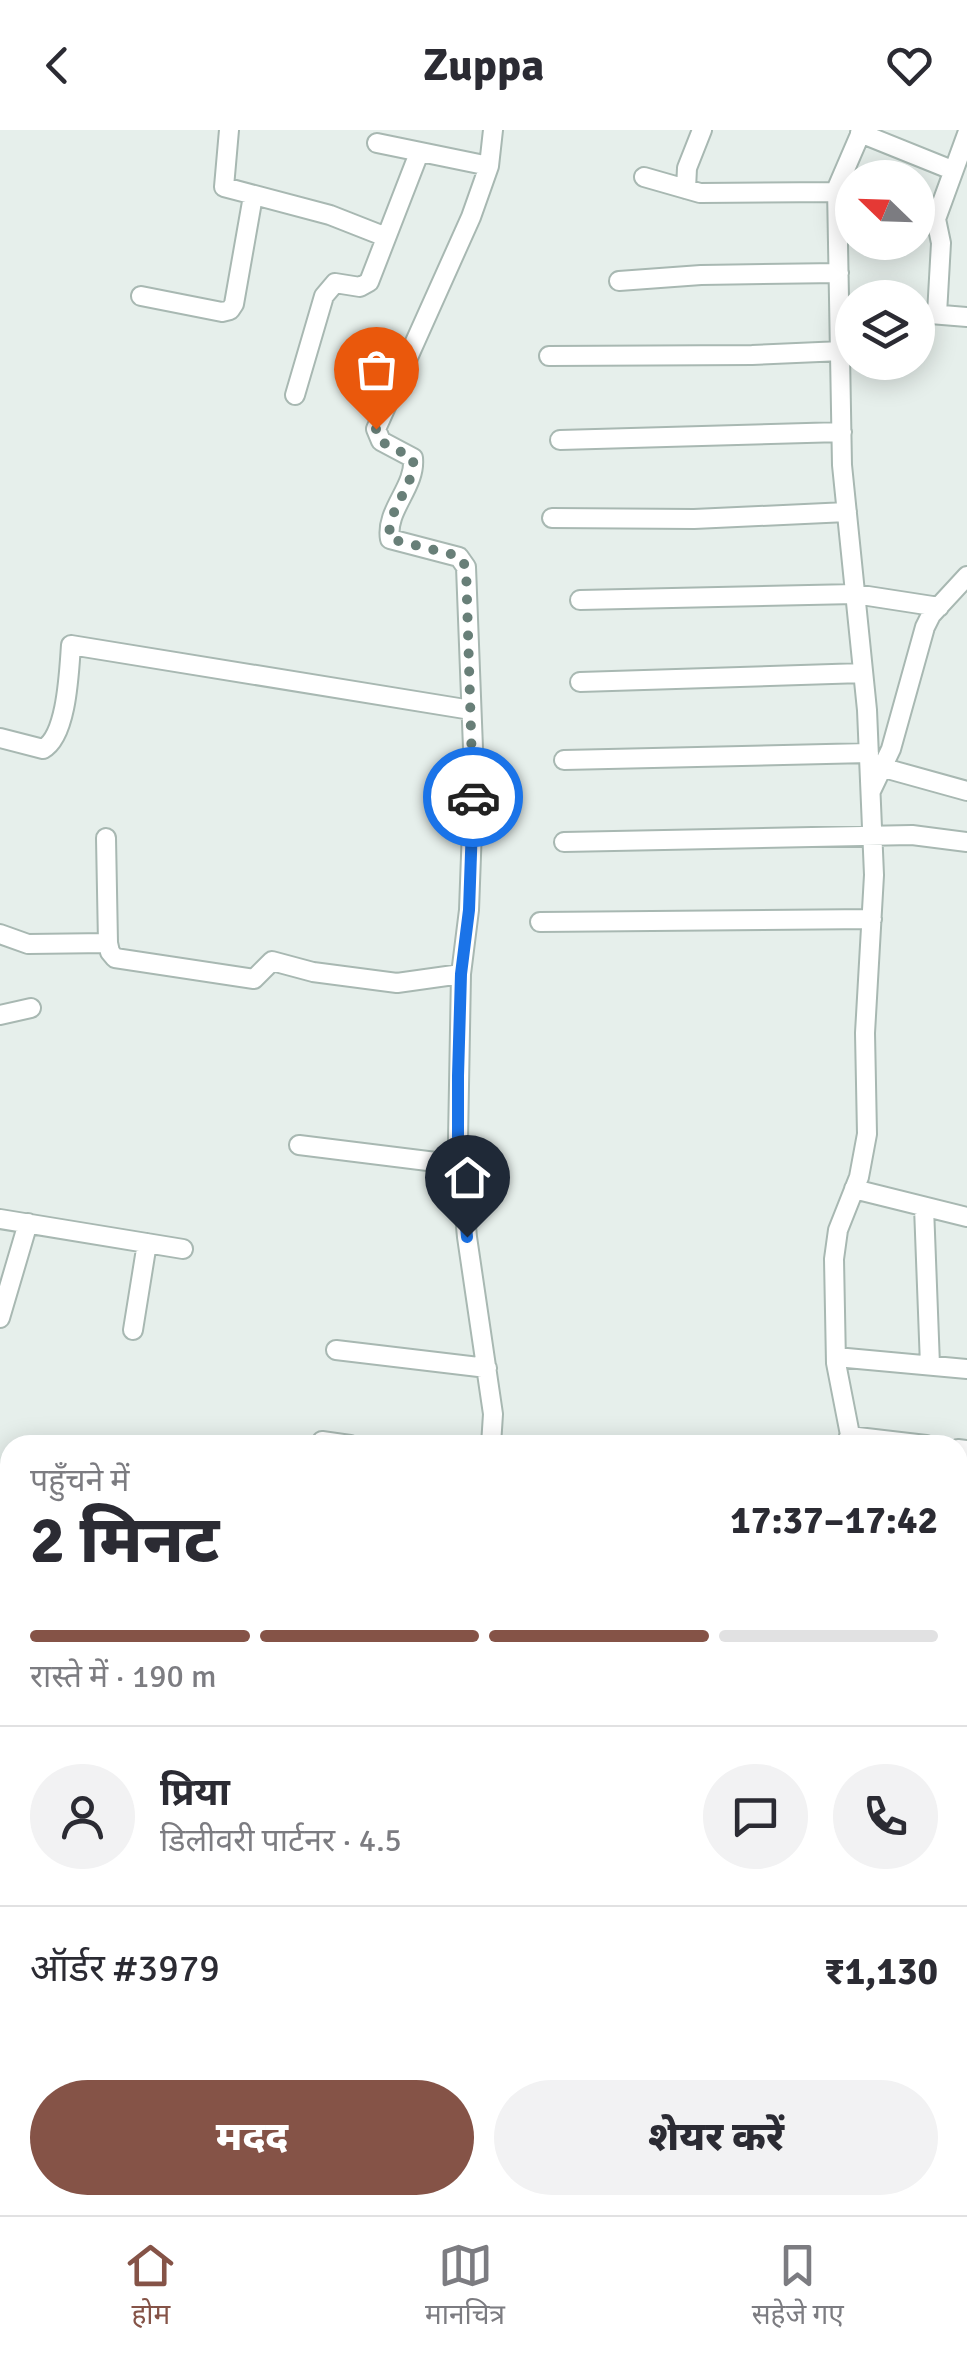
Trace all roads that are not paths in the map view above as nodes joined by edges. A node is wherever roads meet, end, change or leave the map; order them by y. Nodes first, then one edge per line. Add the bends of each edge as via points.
1 (230, 130) edge
2 (493, 130) edge
3 (702, 130) edge
4 (861, 132) edge
5 (967, 134) edge
6 (377, 143) dead end
7 (418, 153) junction
8 (847, 160) edge
9 (489, 166) junction
10 (952, 170) junction
11 (644, 176) dead end
12 (686, 189) junction
13 (253, 196) junction
14 (835, 198) edge
15 (935, 202) edge
16 (935, 232) edge
17 (386, 237) junction
18 (839, 260) edge
19 (839, 272) junction
20 (840, 280) edge
21 (619, 281) dead end
22 (142, 296) dead end
23 (937, 314) joint
24 (967, 316) edge
25 (835, 350) edge
26 (549, 356) dead end
27 (842, 380) edge
28 (295, 395) dead end
29 (842, 432) junction
30 (560, 440) dead end
31 (847, 512) junction
32 (552, 518) dead end
33 (967, 576) edge
34 (855, 594) junction
35 (580, 600) dead end
36 (939, 607) junction
37 (863, 673) junction
38 (580, 682) dead end
39 (472, 710) junction
40 (0, 738) edge
41 (869, 753) junction
42 (564, 760) dead end
43 (884, 768) junction
44 (967, 791) edge
45 (870, 792) junction
46 (872, 836) junction
47 (106, 838) dead end
48 (564, 842) dead end
49 (967, 842) edge
50 (872, 919) junction
51 (540, 922) dead end
52 (0, 934) edge
53 (108, 943) junction
54 (461, 974) junction
55 (31, 1008) dead end
56 (0, 1015) edge
57 (300, 1145) dead end
58 (460, 1166) junction
59 (854, 1189) junction
60 (924, 1207) junction
61 (967, 1217) edge
62 (0, 1219) edge
63 (28, 1223) junction
64 (147, 1242) junction
65 (184, 1249) dead end
66 (0, 1318) edge
67 (133, 1330) dead end
68 (336, 1350) dead end
69 (836, 1357) junction
70 (930, 1365) junction
71 (487, 1368) junction
72 (967, 1368) edge
73 (492, 1435) edge
74 (850, 1435) edge

1 - 13 street via 224,186
2 - 9 street
3 - 12 street
4 - 8 street
4 - 10 street
5 - 10 street
6 - 7 street
7 - 9 street
7 - 17 street
9 - 39 street via 376,429 380,441 413,458 390,539 459,556 466,567
10 - 15 street
11 - 12 street
12 - 14 street
13 - 17 street
13 - 22 street via 230,310
16 - 23 street via 941,243
17 - 28 street via 365,286 335,284 324,296
18 - 19 street
19 - 20 street
19 - 21 street
23 - 24 street
25 - 26 street
27 - 29 street
29 - 30 street
29 - 31 street
31 - 32 street
31 - 34 street
33 - 36 street
34 - 35 street
34 - 36 street
34 - 37 street
36 - 43 street via 925,627
37 - 38 street
37 - 41 street
39 - 40 street via 71,645 52,745 43,750
39 - 54 street via 469,910
41 - 42 street
41 - 45 street
43 - 44 street
43 - 45 street
45 - 46 street
46 - 48 street
46 - 49 street
46 - 50 street
47 - 53 street
50 - 51 street
50 - 59 street via 867,1134
52 - 53 street via 28,944
53 - 54 street via 126,962 254,979 272,961 397,983
54 - 58 street
55 - 56 street
57 - 58 street
58 - 71 street
59 - 60 street
59 - 69 street via 834,1259
60 - 61 street
60 - 70 street
62 - 63 street
63 - 64 street
63 - 66 street
64 - 65 street
64 - 67 street
68 - 71 street
69 - 70 street
69 - 74 street
70 - 72 street
71 - 73 street

